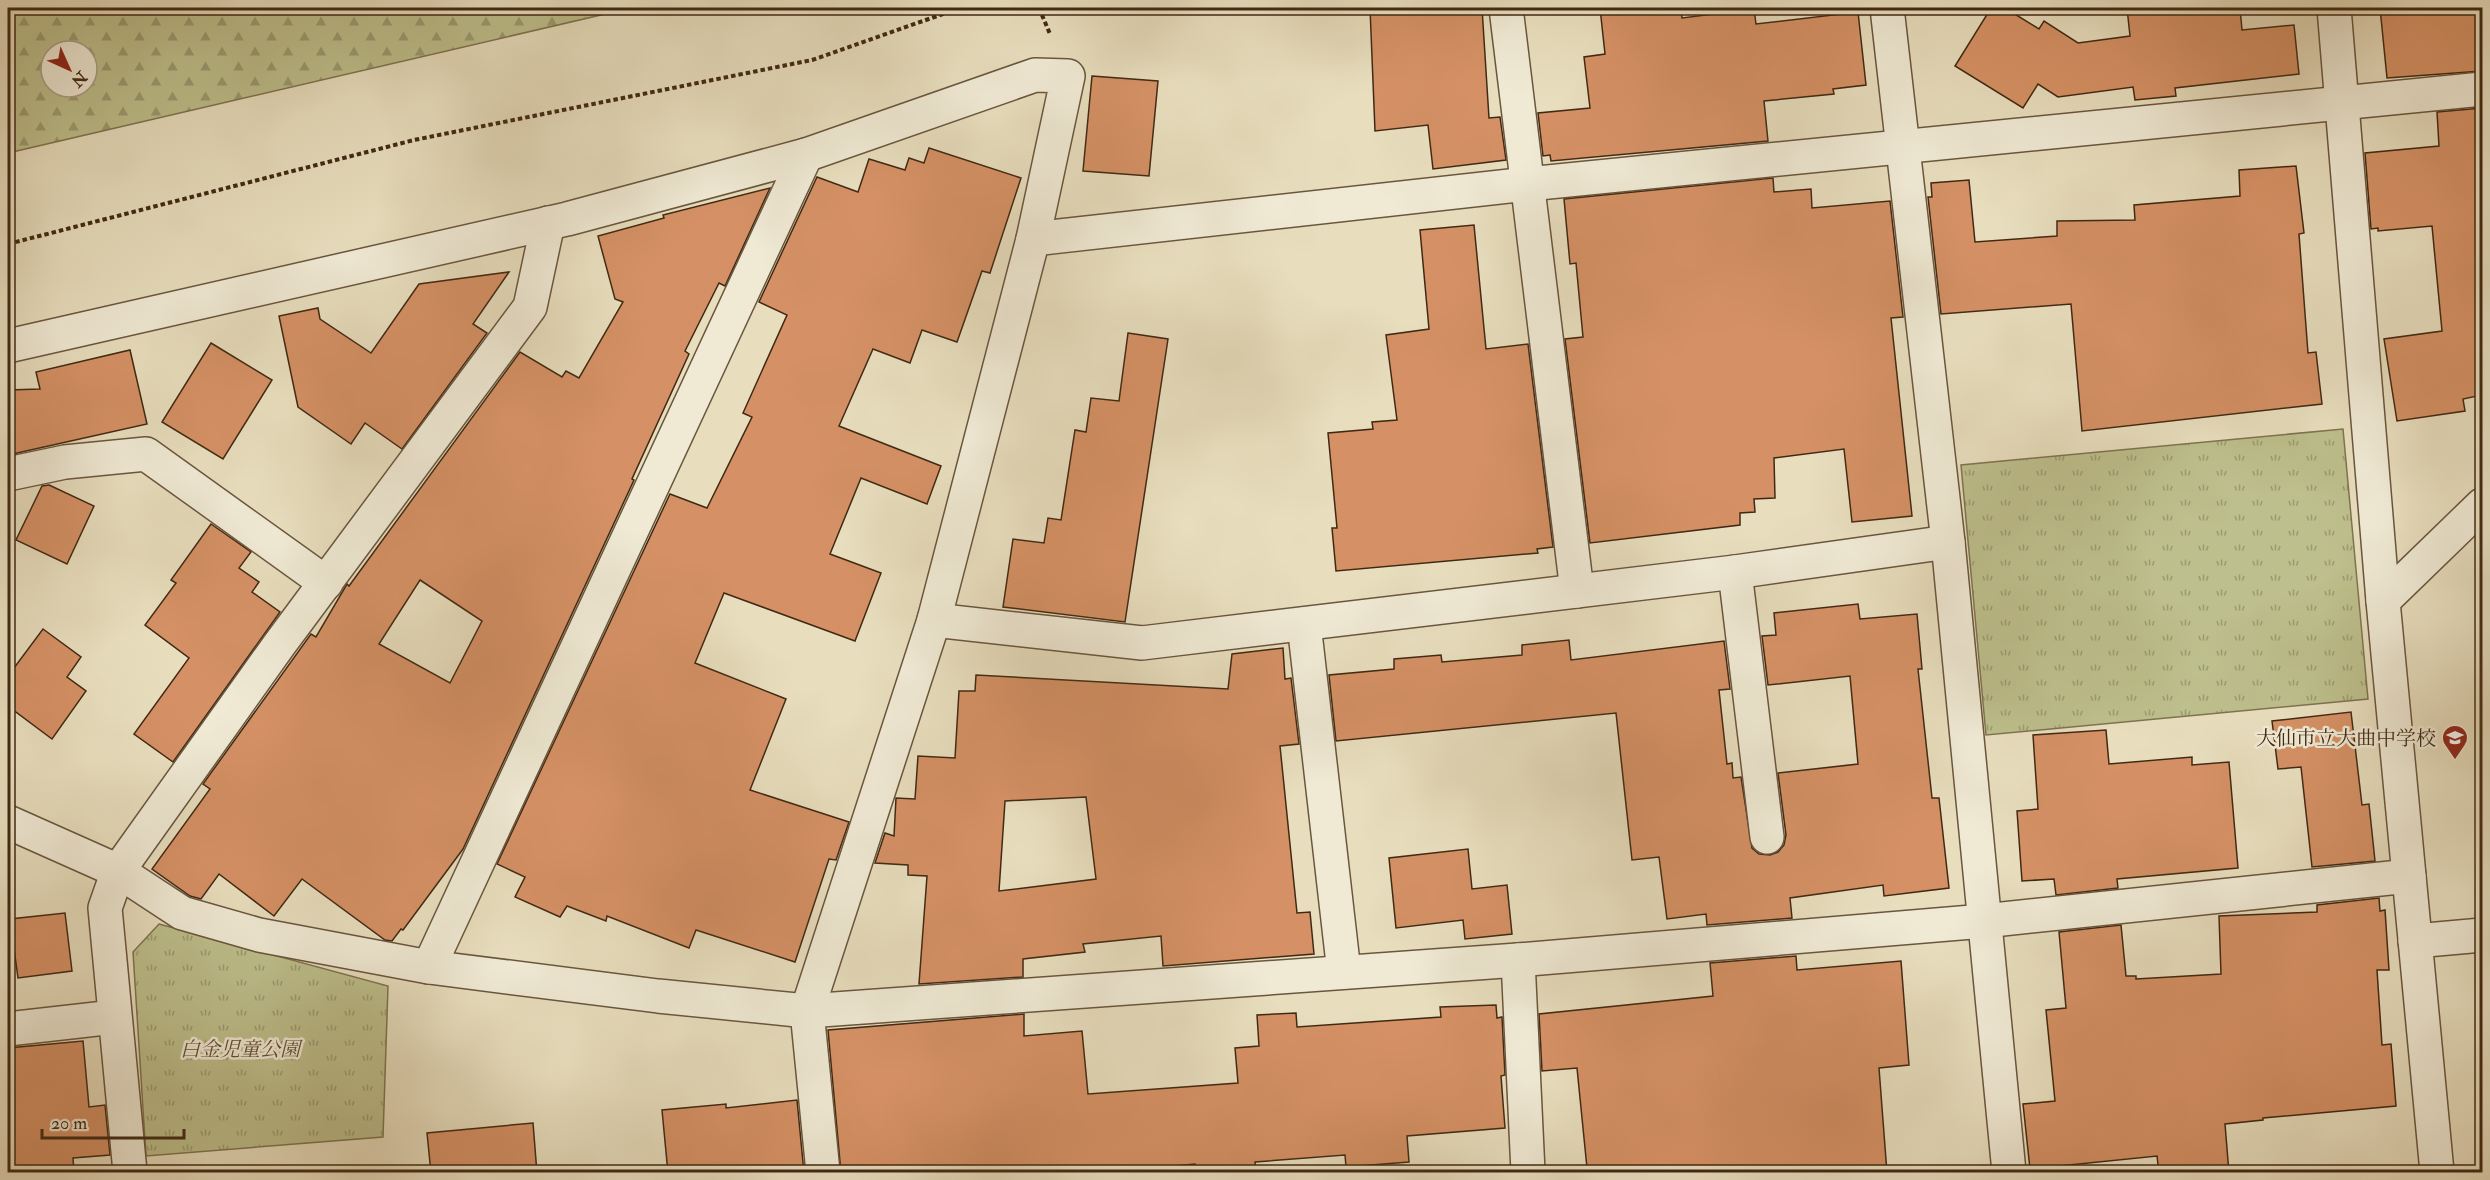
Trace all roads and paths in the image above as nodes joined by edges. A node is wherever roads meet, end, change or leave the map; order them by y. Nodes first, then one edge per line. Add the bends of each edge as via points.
1 (960, 8) edge
2 (1506, 8) edge
3 (1887, 8) edge
4 (2334, 8) edge
5 (2482, 89) edge
6 (2342, 104) junction
7 (1903, 149) junction
8 (806, 155) junction
9 (1528, 184) junction
10 (548, 223) junction
11 (1033, 239) junction
12 (8, 244) edge
13 (8, 346) edge
14 (8, 474) edge
15 (2482, 505) edge
16 (1948, 542) junction
17 (1735, 572) junction
18 (326, 583) junction
19 (1577, 591) junction
20 (2383, 601) junction
21 (934, 620) junction
22 (1304, 624) junction
23 (8, 822) edge
24 (1767, 837) dead end
25 (118, 871) junction
26 (2409, 876) junction
27 (1984, 921) junction
28 (2482, 935) edge
29 (2415, 940) junction
30 (1518, 960) junction
31 (429, 967) junction
32 (1344, 972) junction
33 (807, 1011) junction
34 (114, 1017) junction
35 (8, 1029) edge
36 (130, 1173) edge
37 (823, 1173) edge
38 (1528, 1173) edge
39 (2009, 1173) edge
40 (2437, 1173) edge

1 - 12 path via 812,60 414,140
2 - 9 street
3 - 7 street
4 - 6 street
5 - 6 street
6 - 7 street
6 - 20 street
7 - 9 street
7 - 16 street
8 - 10 street
8 - 11 street via 1035,75 1068,76
8 - 31 street
9 - 11 street
9 - 19 street
10 - 13 street
10 - 18 street via 530,307
11 - 21 street
14 - 18 street via 65,462 146,454
15 - 20 street
16 - 17 street
16 - 27 street
17 - 19 street
17 - 24 street
18 - 25 street
19 - 22 street
20 - 26 street
21 - 22 street via 1142,643
21 - 33 street
22 - 32 street
23 - 25 street
25 - 31 street via 182,913 259,935
25 - 34 street via 105,908
26 - 27 street
26 - 29 street
27 - 30 street
27 - 39 street
28 - 29 street
29 - 40 street
30 - 32 street
30 - 38 street
31 - 33 street
32 - 33 street
33 - 37 street
34 - 35 street
34 - 36 street

